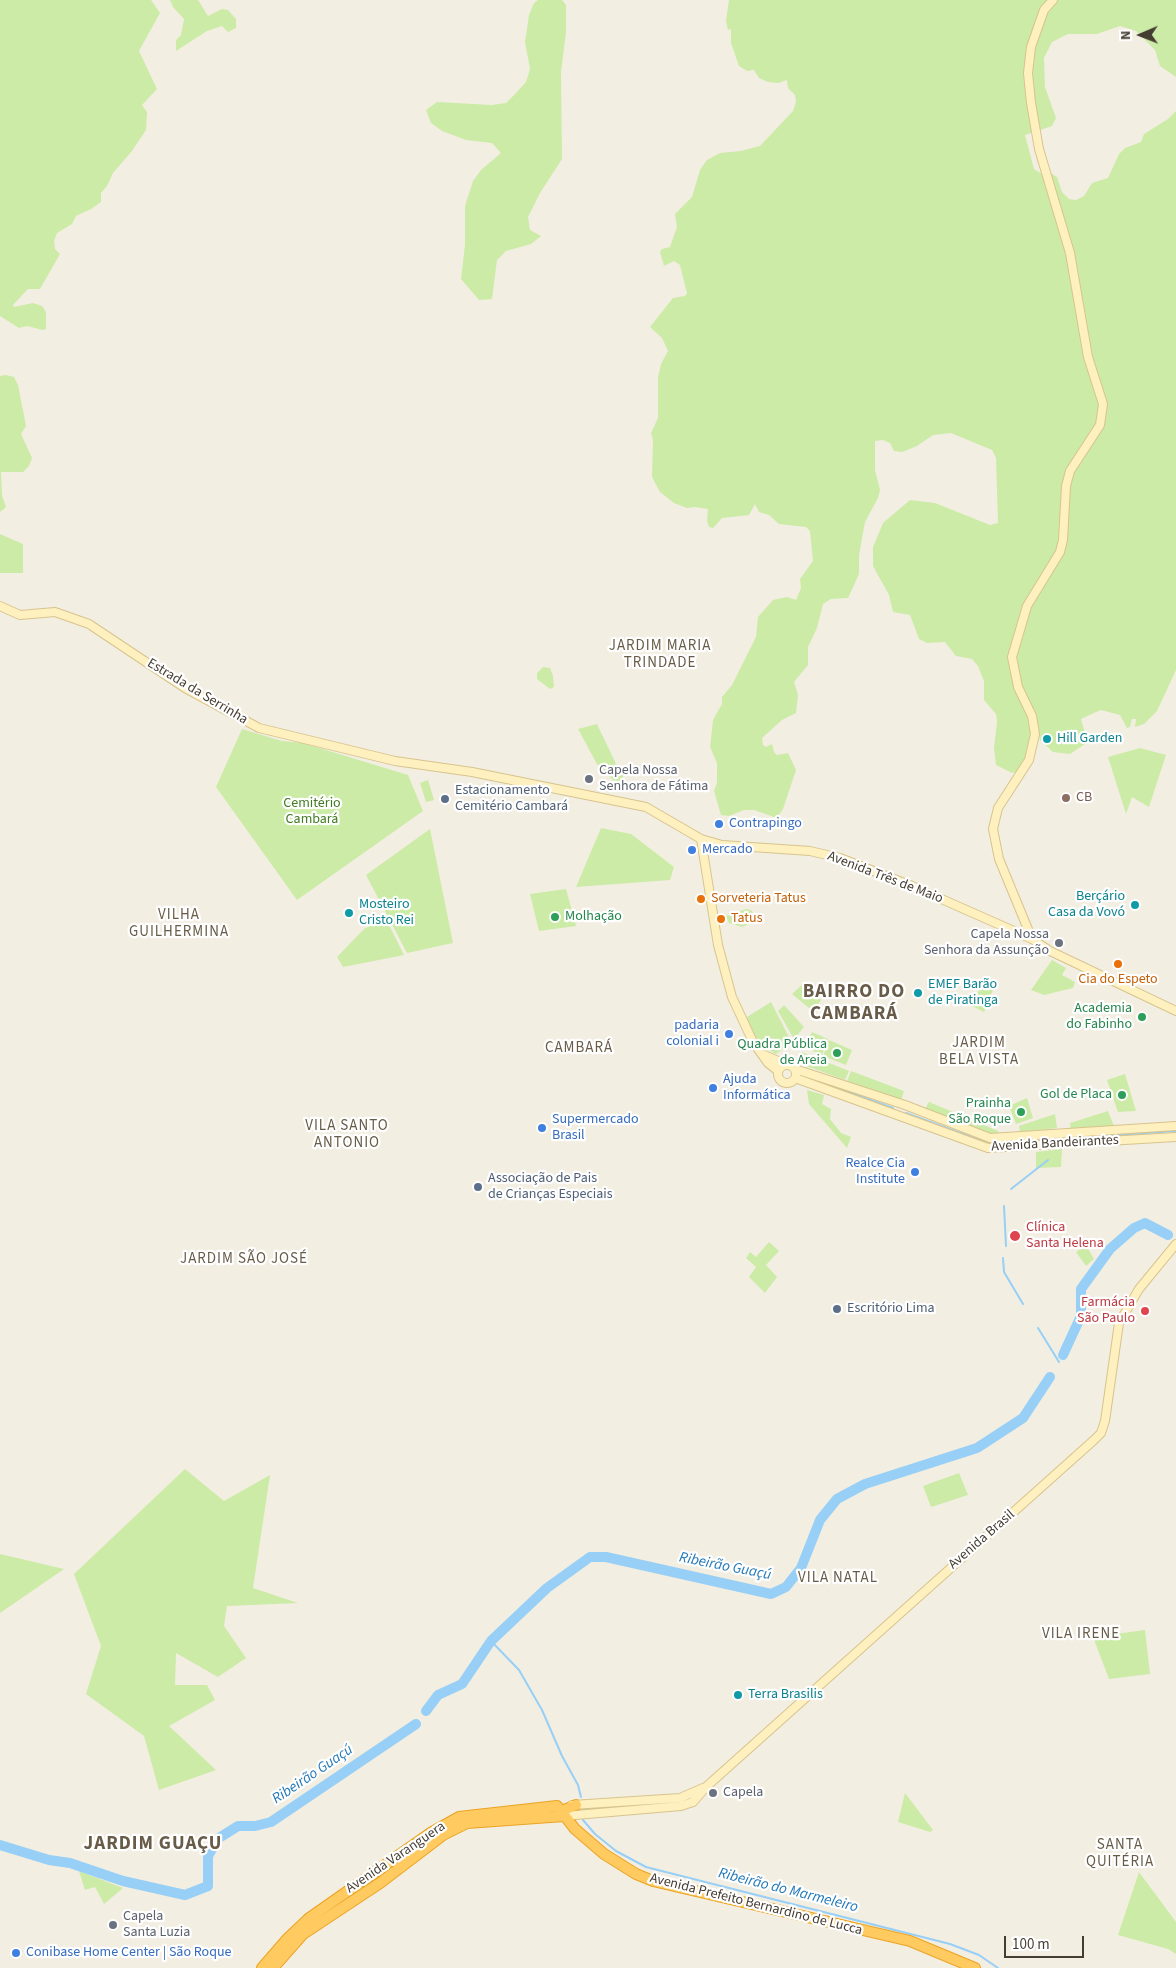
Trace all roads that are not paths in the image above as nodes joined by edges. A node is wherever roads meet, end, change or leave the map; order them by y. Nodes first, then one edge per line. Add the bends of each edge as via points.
1 (1053, 0) edge
2 (0, 606) edge
3 (493, 777) joint
4 (701, 839) junction
5 (1027, 927) junction
6 (1013, 931) junction
7 (1032, 939) junction
8 (1176, 1011) edge
9 (762, 1054) junction
10 (785, 1064) junction
11 (795, 1069) junction
12 (778, 1071) junction
13 (795, 1078) junction
14 (1176, 1126) edge
15 (1176, 1137) edge
16 (1175, 1248) edge
17 (707, 1786) junction
18 (557, 1806) junction
19 (576, 1810) junction
20 (564, 1816) junction
21 (262, 1968) edge
22 (273, 1968) edge
23 (975, 1968) edge

1 - 5 street via 1044,10 1031,46 1028,73 1031,103 1039,149 1070,253 1088,357 1103,404 1103,415 1070,471 1060,552 1026,606 1012,656 1018,687 1032,716 1035,734 1032,752 998,808 993,829 999,859
2 - 3 street, Estrada da Serrinha via 20,615 55,612 89,624 186,688 259,728 395,761
3 - 4 street, Avenida Três de Maio via 646,807
4 - 6 street, Avenida Três de Maio via 722,845 810,851 840,858
4 - 9 street via 724,972 742,1021
5 - 6 street via 1025,932
5 - 7 street
6 - 7 street, Avenida Três de Maio
7 - 8 street, Avenida Três de Maio via 1050,951
9 - 10 street
9 - 12 street
10 - 11 street
10 - 12 street
11 - 13 street
11 - 14 street, Avenida Bandeirantes via 990,1138
12 - 13 street via 782,1082 788,1083
13 - 15 street, Avenida Bandeirantes via 988,1148
16 - 17 street, Avenida Brasil via 1139,1288 1120,1323 1101,1433
17 - 19 street via 680,1798 598,1804
17 - 19 street via 693,1802 681,1806 599,1813
18 - 19 street
18 - 20 highway, Avenida Prefeito Bernardino de Lucca
18 - 21 highway, Avenida Varanguera via 459,1817 432,1832 308,1919
19 - 20 highway via 564,1810
20 - 22 highway, Avenida Varanguera via 467,1823 443,1835 380,1883 309,1930 294,1942
20 - 23 highway, Avenida Prefeito Bernardino de Lucca via 610,1858 653,1881 910,1942

